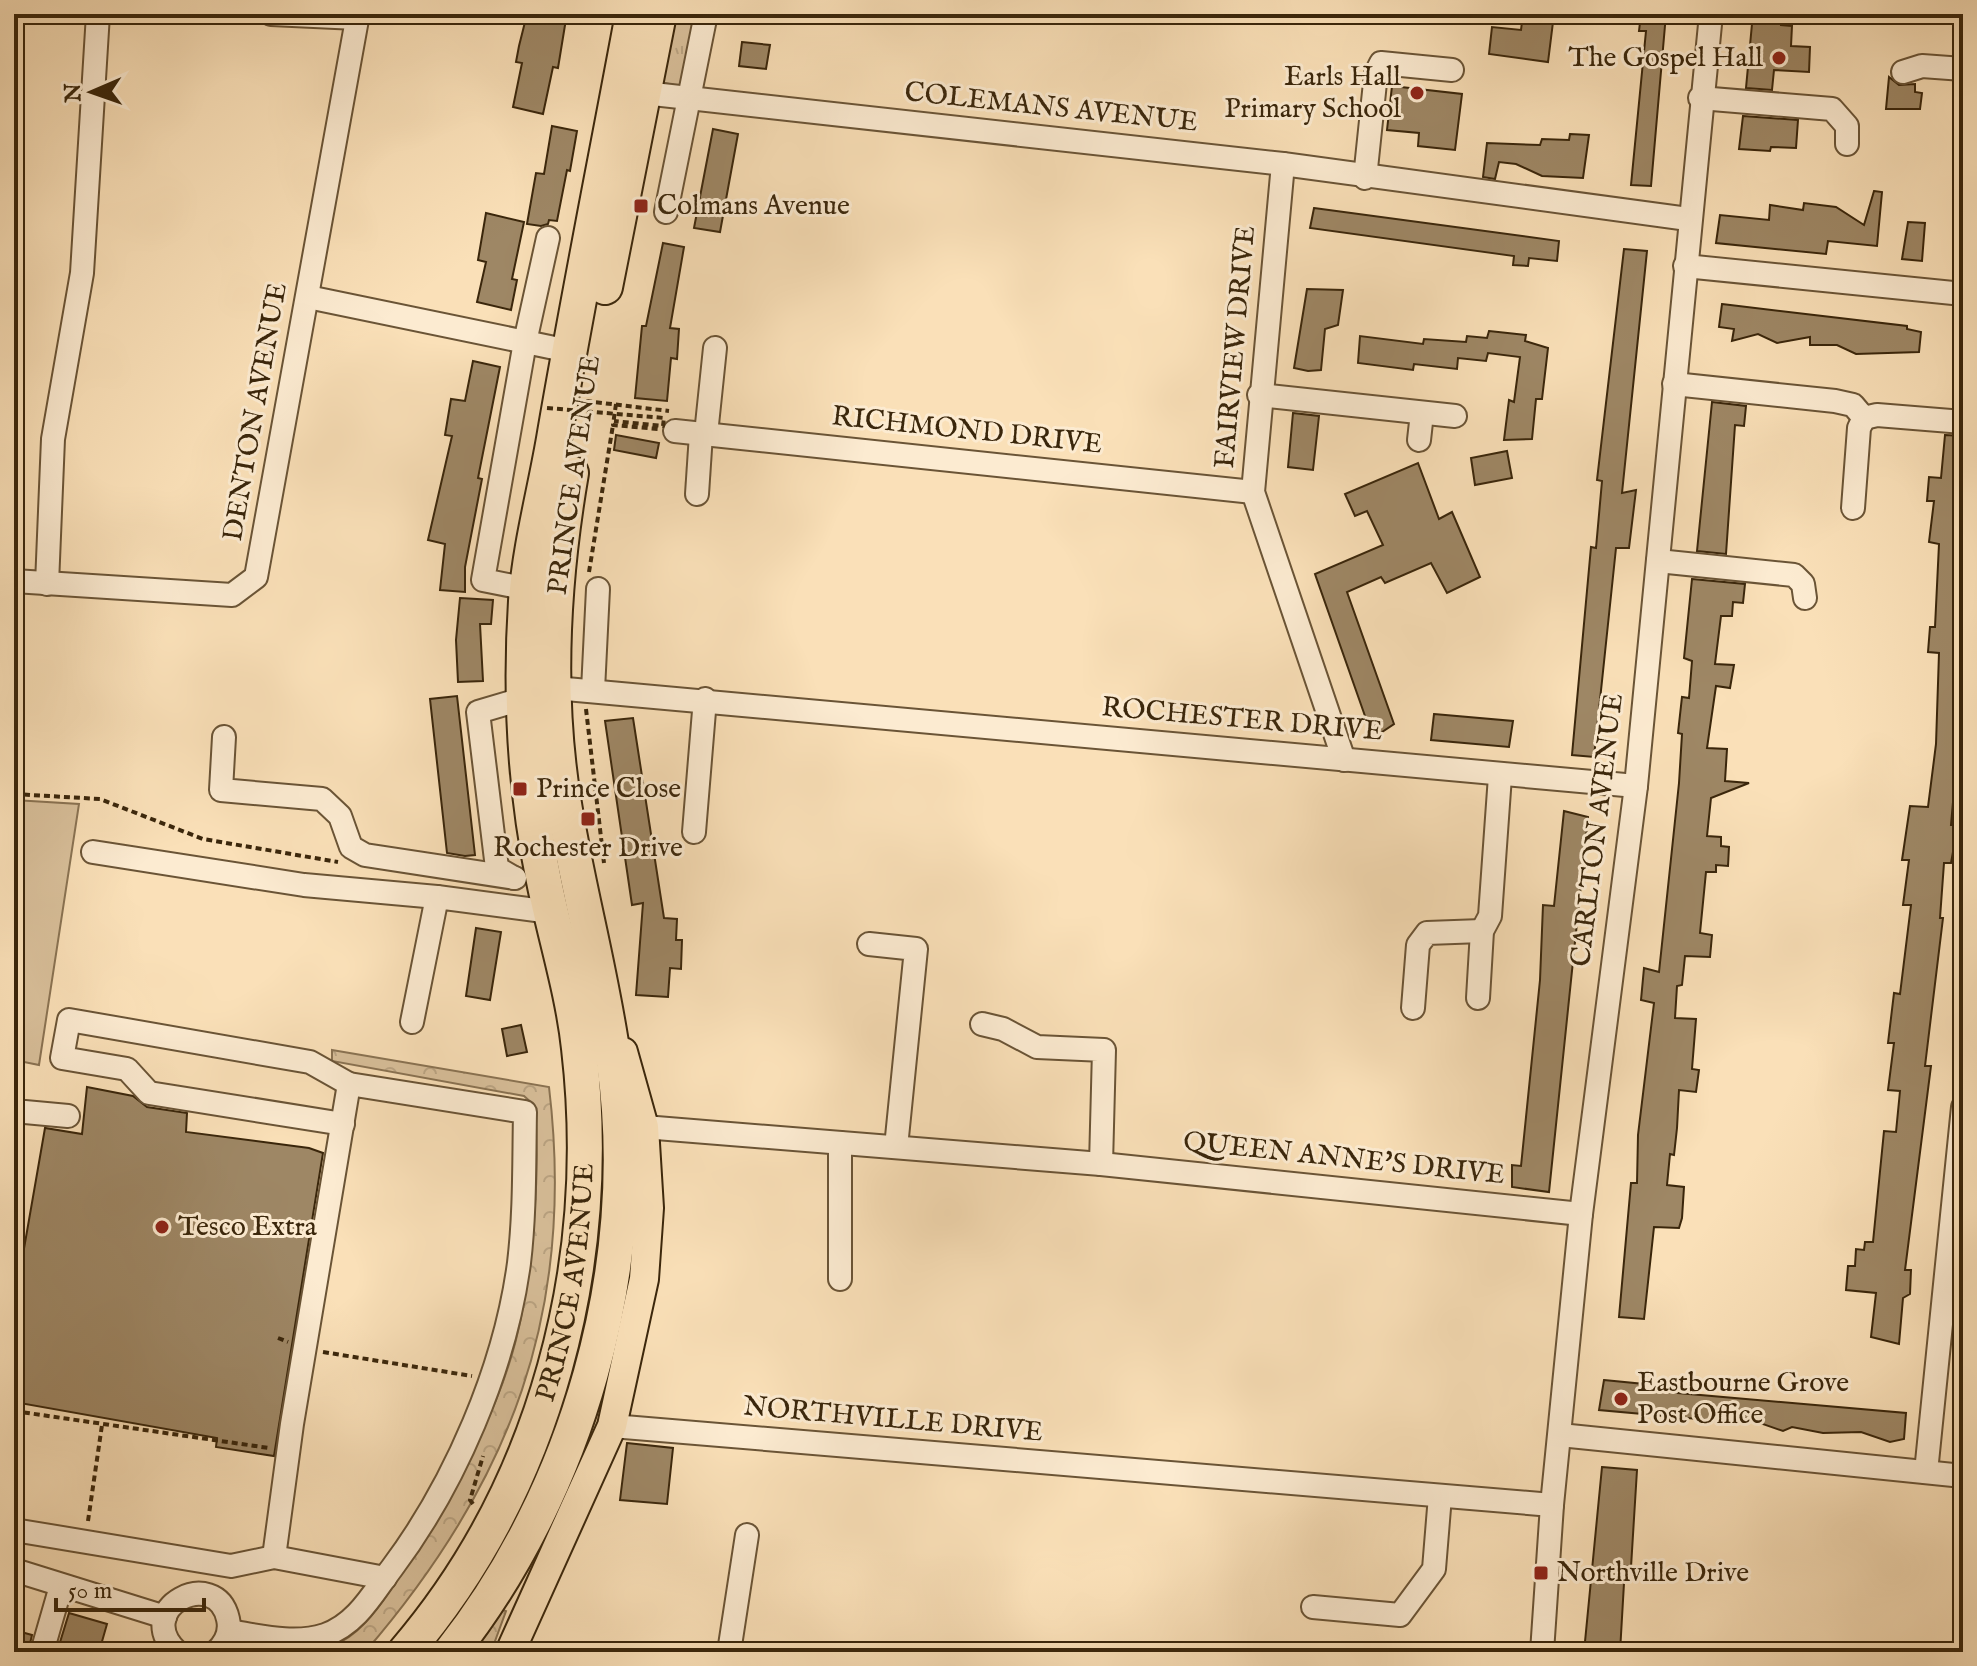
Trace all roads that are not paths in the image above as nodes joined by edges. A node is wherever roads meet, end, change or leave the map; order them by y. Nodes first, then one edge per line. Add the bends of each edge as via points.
1 (98, 14) edge
2 (271, 14) edge
3 (633, 14) edge
4 (659, 14) edge
5 (706, 14) edge
6 (1711, 14) edge
7 (358, 16) edge
8 (1963, 69) edge
9 (1452, 70) dead end
10 (1903, 72) dead end
11 (644, 93) junction
12 (1700, 98) junction
13 (689, 99) junction
14 (1847, 144) dead end
15 (1283, 164) junction
16 (1365, 178) junction
17 (666, 212) dead end
18 (1688, 219) junction
19 (548, 238) dead end
20 (1685, 266) junction
21 (1963, 294) edge
22 (308, 297) junction
23 (525, 342) junction
24 (715, 348) dead end
25 (569, 351) junction
26 (1674, 384) junction
27 (1259, 395) junction
28 (1422, 413) junction
29 (1455, 416) dead end
30 (1864, 418) junction
31 (1963, 422) edge
32 (675, 431) road end
33 (703, 434) junction
34 (1419, 440) dead end
35 (1253, 492) junction
36 (697, 494) dead end
37 (1853, 508) dead end
38 (1658, 561) junction
39 (14, 581) edge
40 (47, 584) junction
41 (528, 589) junction
42 (598, 589) dead end
43 (1805, 598) dead end
44 (593, 690) junction
45 (540, 693) junction
46 (705, 699) junction
47 (224, 737) dead end
48 (1344, 760) junction
49 (1500, 776) junction
50 (1636, 786) junction
51 (694, 832) dead end
52 (93, 852) dead end
53 (529, 878) junction
54 (437, 897) junction
55 (551, 912) junction
56 (1482, 931) junction
57 (590, 940) junction
58 (869, 944) dead end
59 (1478, 998) dead end
60 (1413, 1008) dead end
61 (412, 1022) dead end
62 (982, 1024) dead end
63 (349, 1084) junction
64 (1963, 1107) edge
65 (14, 1111) edge
66 (68, 1116) dead end
67 (343, 1124) junction
68 (644, 1127) junction
69 (840, 1143) junction
70 (896, 1147) junction
71 (1101, 1164) junction
72 (1581, 1214) junction
73 (840, 1279) dead end
74 (612, 1426) junction
75 (1560, 1435) junction
76 (1926, 1472) junction
77 (1963, 1476) edge
78 (1440, 1496) junction
79 (1552, 1505) junction
80 (14, 1530) edge
81 (747, 1535) dead end
82 (274, 1557) junction
83 (15, 1573) edge
84 (385, 1578) junction
85 (61, 1586) junction
86 (1313, 1607) dead end
87 (165, 1617) junction
88 (229, 1631) junction
89 (42, 1652) edge
90 (177, 1652) edge
91 (216, 1652) edge
92 (405, 1652) edge
93 (451, 1652) edge
94 (510, 1652) edge
95 (729, 1652) edge
96 (1542, 1652) edge

1 - 40 street via 82,273 53,439
2 - 7 street
3 - 25 highway, PRINCE AVENUE
4 - 11 highway, PRINCE AVENUE
5 - 13 street
6 - 12 street, CARLTON AVENUE
7 - 22 street, DENTON AVENUE
8 - 10 street via 1922,66
9 - 16 street via 1381,63
11 - 13 street, COLEMANS AVENUE
11 - 45 highway, PRINCE AVENUE via 600,402 555,585
12 - 14 street via 1832,109 1847,126
12 - 18 street, CARLTON AVENUE
13 - 15 street, COLEMANS AVENUE
13 - 17 street
15 - 16 street, COLEMANS AVENUE
15 - 27 street, FAIRVIEW DRIVE
16 - 18 street, COLEMANS AVENUE
18 - 20 street, CARLTON AVENUE
19 - 23 street, PRINCE AVENUE
20 - 21 street
20 - 26 street, CARLTON AVENUE
22 - 23 street
22 - 40 street, DENTON AVENUE via 256,577 232,595
23 - 25 street
23 - 41 street, PRINCE AVENUE via 483,580
24 - 33 street
25 - 41 highway, PRINCE AVENUE
26 - 30 street via 1835,401 1853,405
26 - 38 street, CARLTON AVENUE
27 - 28 street
27 - 35 street, FAIRVIEW DRIVE
28 - 29 street
28 - 34 street
30 - 31 street
30 - 37 street
32 - 33 street, RICHMOND DRIVE
33 - 35 street, RICHMOND DRIVE
33 - 36 street
35 - 48 street, FAIRVIEW DRIVE
38 - 43 street via 1794,575 1803,584
38 - 50 street, CARLTON AVENUE
39 - 40 street, DENTON AVENUE
41 - 45 highway, PRINCE AVENUE
42 - 44 street
44 - 45 street, ROCHESTER DRIVE
44 - 46 street, ROCHESTER DRIVE
45 - 53 highway, PRINCE AVENUE via 526,757
45 - 53 street, PRINCE AVENUE via 478,712 497,868
45 - 57 highway, PRINCE AVENUE
46 - 48 street, ROCHESTER DRIVE
46 - 51 street
47 - 53 street via 221,790 322,799 340,816 351,847 365,855
48 - 49 street, ROCHESTER DRIVE
49 - 50 street, ROCHESTER DRIVE
49 - 56 street via 1490,916
50 - 72 street, CARLTON AVENUE
52 - 54 street via 304,885
53 - 55 highway, PRINCE AVENUE
54 - 55 street
54 - 61 street
55 - 92 highway, PRINCE AVENUE via 579,1045 587,1164 579,1268 555,1371 509,1496 455,1588
56 - 59 street
56 - 60 street via 1427,933 1418,945
57 - 68 main road, PRINCE AVENUE
57 - 93 highway, PRINCE AVENUE via 615,1064 621,1150 611,1283 575,1428 537,1521
58 - 70 street via 916,949
62 - 71 street via 1037,1047 1104,1050
63 - 67 street
63 - 67 street via 310,1062 69,1020 62,1058 127,1069 149,1093
63 - 84 street via 525,1112 519,1265 488,1381 447,1484
64 - 76 street
65 - 66 street
67 - 82 street
68 - 69 street, QUEEN ANNE'S DRIVE
68 - 74 main road, PRINCE AVENUE via 649,1208 644,1279
69 - 70 street, QUEEN ANNE'S DRIVE
69 - 73 street
70 - 71 street, QUEEN ANNE'S DRIVE
71 - 72 street, QUEEN ANNE'S DRIVE
72 - 75 street, CARLTON AVENUE
74 - 78 street, NORTHVILLE DRIVE
74 - 94 main road, PRINCE AVENUE
75 - 76 street
75 - 79 street, CARLTON AVENUE
76 - 77 street
78 - 79 street, NORTHVILLE DRIVE
78 - 86 street via 1434,1569 1400,1615
79 - 96 street, CARLTON AVENUE
80 - 82 street via 231,1566
81 - 95 street
82 - 84 street
83 - 85 street
84 - 88 street via 354,1619 325,1635 285,1640
85 - 87 street
85 - 89 street
87 - 88 street via 178,1599 209,1596 225,1610
87 - 90 street via 166,1637
88 - 91 street

